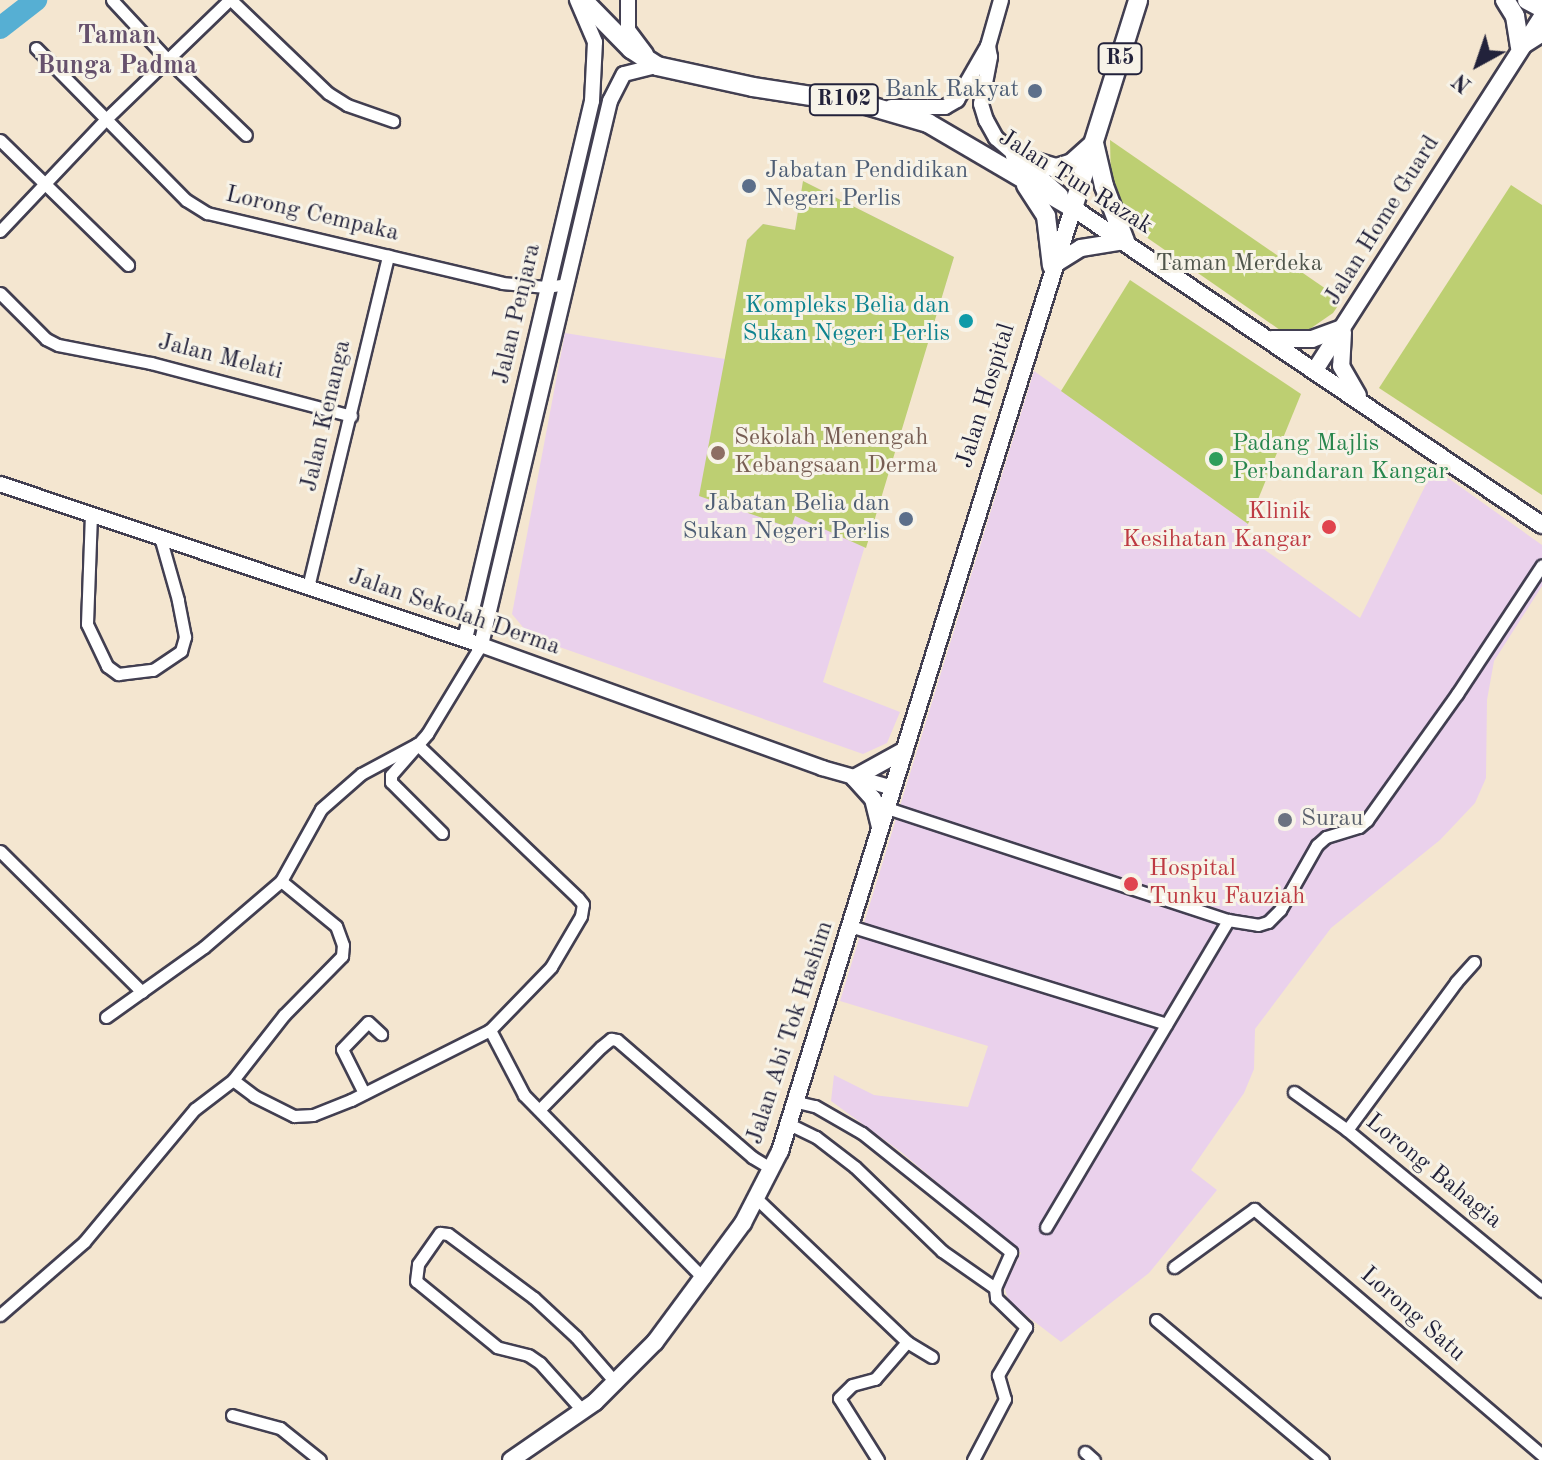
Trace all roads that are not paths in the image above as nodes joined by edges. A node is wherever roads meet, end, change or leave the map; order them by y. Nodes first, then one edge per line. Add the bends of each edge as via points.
1 (112, 0) edge
2 (230, 0) edge
3 (577, 0) edge
4 (583, 0) edge
5 (628, 0) edge
6 (1001, 0) edge
7 (1138, 0) edge
8 (1505, 0) edge
9 (1527, 0) edge
10 (1542, 8) edge
11 (1542, 16) edge
12 (1542, 32) edge
13 (988, 46) junction
14 (1520, 46) junction
15 (36, 48) dead end
16 (168, 60) junction
17 (657, 66) junction
18 (878, 107) junction
19 (107, 118) junction
20 (393, 121) dead end
21 (246, 135) dead end
22 (0, 140) edge
23 (1094, 143) junction
24 (1016, 165) junction
25 (43, 184) junction
26 (1073, 208) junction
27 (0, 231) edge
28 (1125, 241) junction
29 (388, 256) junction
30 (128, 265) dead end
31 (1052, 266) junction
32 (567, 284) junction
33 (546, 287) junction
34 (0, 293) edge
35 (1344, 327) junction
36 (1269, 338) junction
37 (1315, 370) junction
38 (1367, 406) junction
39 (351, 416) junction
40 (0, 484) edge
41 (91, 514) junction
42 (1542, 525) edge
43 (160, 537) junction
44 (1542, 565) edge
45 (308, 587) junction
46 (465, 639) junction
47 (481, 645) junction
48 (470, 658) junction
49 (417, 744) junction
50 (905, 750) junction
51 (854, 778) junction
52 (893, 788) junction
53 (887, 808) junction
54 (881, 828) junction
55 (442, 833) dead end
56 (0, 851) edge
57 (281, 881) junction
58 (1228, 920) junction
59 (850, 926) junction
60 (1474, 962) dead end
61 (142, 992) junction
62 (106, 1017) dead end
63 (1166, 1024) junction
64 (490, 1030) junction
65 (381, 1034) dead end
66 (233, 1080) junction
67 (1294, 1092) dead end
68 (364, 1093) junction
69 (797, 1102) junction
70 (540, 1109) junction
71 (789, 1124) junction
72 (1347, 1130) junction
73 (772, 1169) junction
74 (757, 1199) junction
75 (1046, 1227) dead end
76 (1174, 1267) dead end
77 (704, 1279) junction
78 (995, 1288) junction
79 (1542, 1291) edge
80 (0, 1315) edge
81 (1156, 1320) dead end
82 (907, 1342) junction
83 (932, 1357) dead end
84 (616, 1383) junction
85 (583, 1411) junction
86 (232, 1415) dead end
87 (1542, 1455) edge
88 (320, 1460) edge
89 (511, 1460) edge
90 (878, 1460) edge
91 (973, 1460) edge
92 (1323, 1460) edge

1 - 16 street
2 - 16 street
2 - 20 street via 328,93
3 - 33 street, Jalan Penjara via 595,42 592,101
4 - 17 main road via 631,49
5 - 17 street via 628,30
6 - 13 street
7 - 23 main road, Jalan Hospital / R5
8 - 14 main road via 1515,16
9 - 10 main road
11 - 14 main road, Jalan Home Guard
12 - 14 main road
13 - 18 street via 964,91 945,107
13 - 24 street via 981,104
14 - 35 main road, Jalan Home Guard
15 - 19 street, Lorong Cempaka
16 - 19 street
16 - 21 street
17 - 18 main road, Jalan Tun Razak / R102
17 - 32 street via 624,74 614,89
18 - 24 main road, Jalan Tun Razak / R102
19 - 25 street
19 - 29 street, Lorong Cempaka via 186,200 207,213
22 - 25 street
23 - 24 main road via 1072,163 1056,168
23 - 26 main road, Jalan Hospital / R5
23 - 28 main road
24 - 26 main road, Jalan Tun Razak
24 - 31 main road via 1042,205
25 - 27 street
25 - 30 street
26 - 28 main road, Jalan Tun Razak
26 - 31 main road, Jalan Hospital / R5
28 - 31 main road via 1081,248
28 - 36 main road, Jalan Tun Razak
29 - 33 street, Lorong Cempaka via 502,283
29 - 39 street, Jalan Kenanga
31 - 50 main road, Jalan Hospital / R5
32 - 33 street, Lorong Cempaka
32 - 47 street
33 - 46 street, Jalan Penjara
34 - 39 street, Jalan Melati via 46,339
35 - 36 main road via 1312,339
35 - 37 main road, Jalan Home Guard
35 - 38 main road via 1341,366
36 - 37 main road, Jalan Tun Razak
37 - 38 main road, Jalan Tun Razak
38 - 42 main road, Jalan Tun Razak
39 - 45 street, Jalan Kenanga
40 - 41 street, Jalan Sekolah Derma
41 - 43 street, Jalan Sekolah Derma
41 - 43 street via 87,624 107,666 118,674 153,670 181,651 185,637
43 - 45 street, Jalan Sekolah Derma
44 - 58 street via 1367,820 1317,845 1268,922
45 - 46 street, Jalan Sekolah Derma
46 - 47 street, Jalan Sekolah Derma
46 - 48 street
47 - 48 street
47 - 51 street, Jalan Sekolah Derma
48 - 49 street
49 - 55 street via 392,772 391,782
49 - 57 street via 361,774 321,809
49 - 64 street via 583,904 551,967
50 - 51 main road
50 - 52 main road, Jalan Hospital / R5
51 - 52 street, Jalan Sekolah Derma
51 - 54 main road via 873,799
52 - 53 main road, Jalan Hospital / R5
53 - 54 main road, Jalan Abi Tok Hashim / R5
53 - 58 street
54 - 59 main road, Jalan Abi Tok Hashim / R5
56 - 61 street
57 - 61 street
57 - 66 street via 336,926 342,956 284,1015
58 - 63 street
59 - 63 street
59 - 69 main road, Jalan Abi Tok Hashim / R5
60 - 72 street
61 - 62 street
63 - 75 street
64 - 68 street
64 - 70 street via 515,1081
65 - 68 street via 368,1022 342,1049
66 - 68 street via 299,1117
66 - 80 street via 195,1109 72,1254
67 - 72 street, Lorong Bahagia
69 - 71 main road, Jalan Abi Tok Hashim / R5
69 - 78 street via 815,1106 862,1133 1008,1249 1010,1258
70 - 73 street via 601,1047 617,1040
70 - 77 street
71 - 73 main road, Jalan Abi Tok Hashim / R5
71 - 78 street via 848,1161 942,1251
72 - 79 street, Lorong Bahagia
73 - 74 main road, Jalan Abi Tok Hashim / R5
74 - 77 main road, Jalan Abi Tok Hashim / R5
74 - 82 street
76 - 87 street, Lorong Satu via 1254,1209
77 - 84 main road, Jalan Abi Tok Hashim / R5
78 - 91 street via 998,1302 1026,1327 998,1375 1005,1399
81 - 92 street
82 - 83 street
82 - 90 street via 875,1379 852,1385 839,1398
84 - 85 main road, Jalan Abi Tok Hashim / R5
84 - 85 street via 534,1298 448,1234 436,1236 418,1264 416,1281 497,1347 540,1363
85 - 89 main road, Jalan Abi Tok Hashim / R5
86 - 88 street via 280,1428

